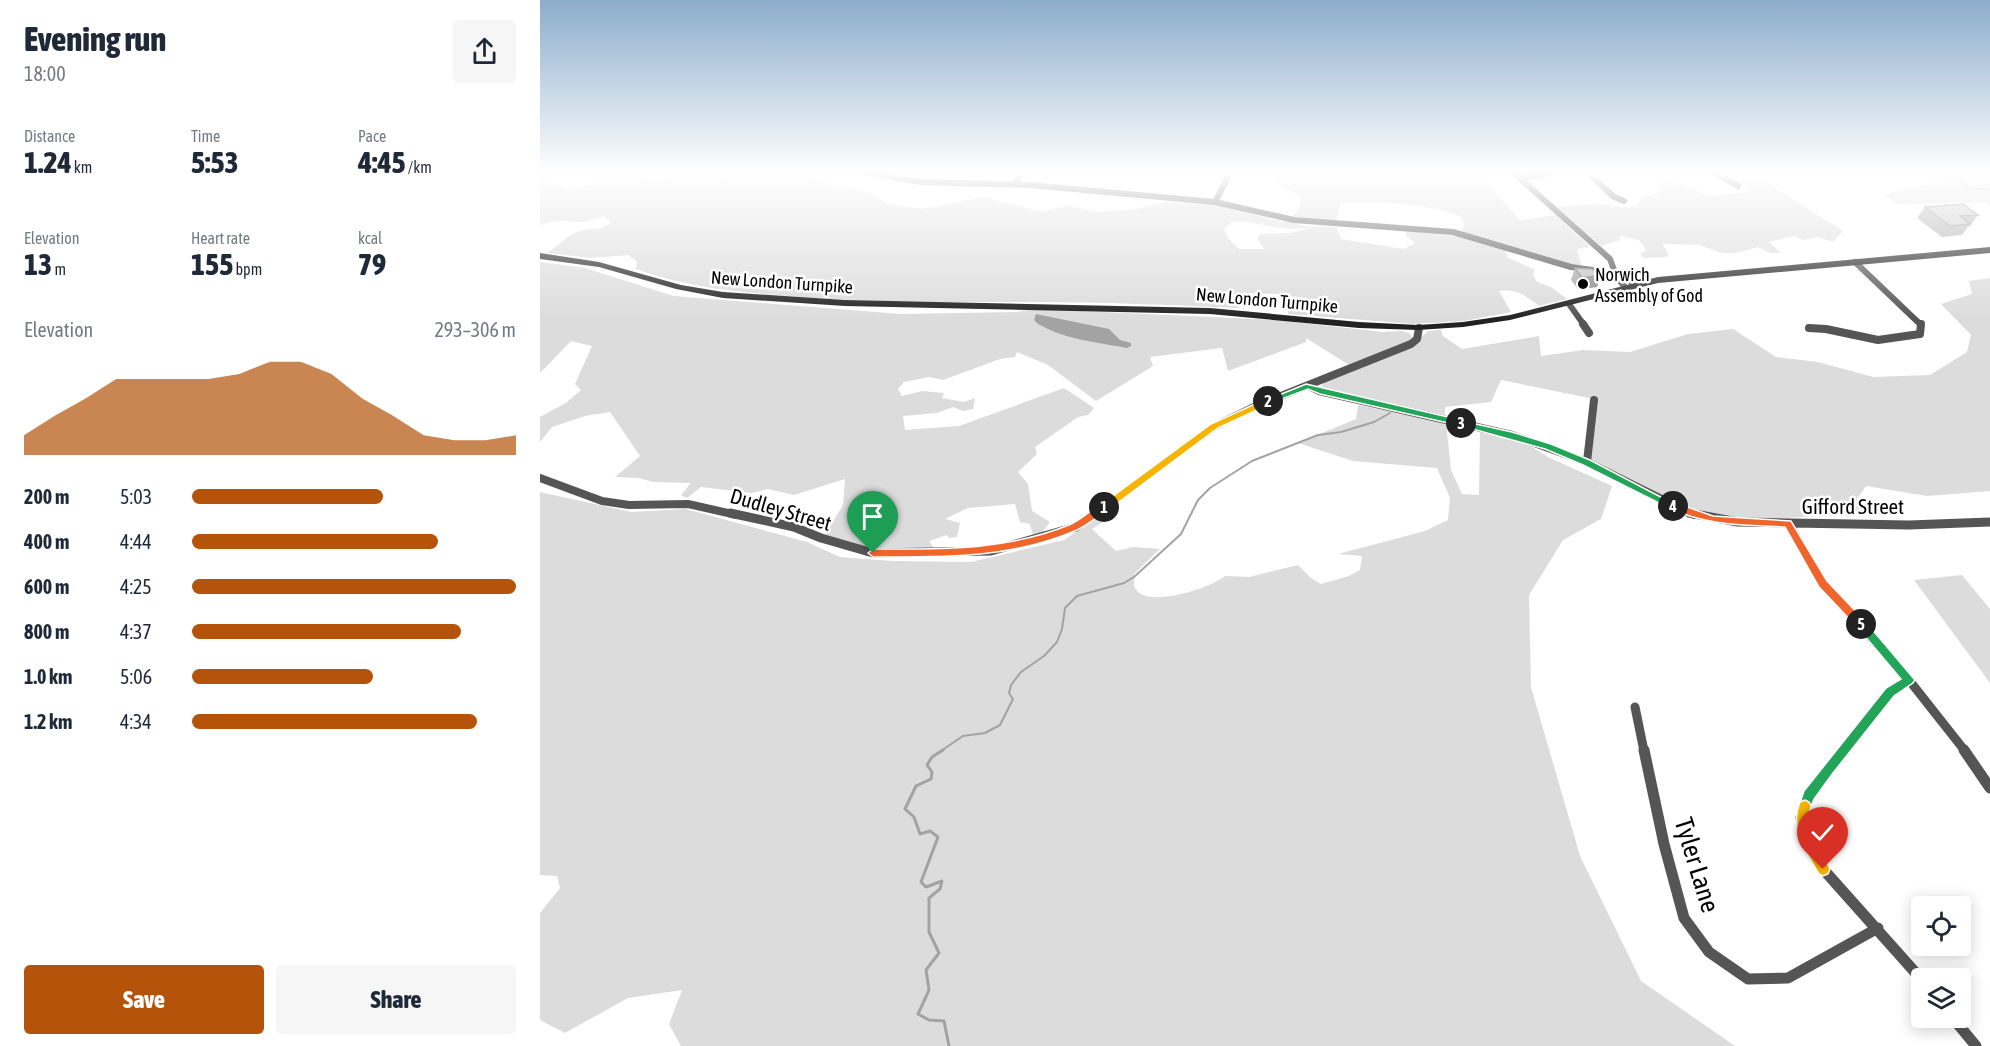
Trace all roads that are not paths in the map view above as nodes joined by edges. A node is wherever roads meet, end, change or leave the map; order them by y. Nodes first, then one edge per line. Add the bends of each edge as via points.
1 (1318, 222) edge
2 (1569, 222) edge
3 (1990, 250) edge
4 (540, 256) edge
5 (1855, 262) junction
6 (1615, 273) junction
7 (1630, 286) junction
8 (1569, 304) junction
9 (1419, 328) junction
10 (1809, 328) dead end
11 (1589, 333) dead end
12 (1309, 386) junction
13 (1594, 400) dead end
14 (1587, 462) junction
15 (540, 478) edge
16 (1990, 522) edge
17 (1788, 524) junction
18 (1909, 680) junction
19 (1635, 707) dead end
20 (1990, 788) edge
21 (1878, 928) junction
22 (1911, 968) edge
23 (1961, 1028) edge
24 (1976, 1046) edge

1 - 6 street via 1453,232 1571,267
2 - 6 street via 1612,261
3 - 5 main road, New London Turnpike
4 - 9 main road, New London Turnpike via 605,266 725,295 878,305 1188,310
5 - 7 main road, New London Turnpike
5 - 10 street via 1921,323 1920,334 1878,340
6 - 7 street
7 - 8 main road, New London Turnpike
8 - 9 main road, New London Turnpike via 1482,322
8 - 11 street
9 - 12 street, Dudley Street via 1417,339 1411,344
12 - 14 street, Gifford Street via 1512,435
12 - 15 street, Dudley Street via 1215,426 1076,526 992,551 873,553 794,527 688,504 629,506 602,501
13 - 14 street
14 - 17 street, Gifford Street via 1691,514 1738,522
16 - 17 street, Gifford Street
17 - 18 street via 1823,584
18 - 20 street
18 - 21 street via 1890,692 1828,769 1809,796 1801,818 1808,842 1823,869
19 - 21 street, Tyler Lane via 1684,918 1709,952 1748,979 1788,978
21 - 22 street
23 - 24 street

